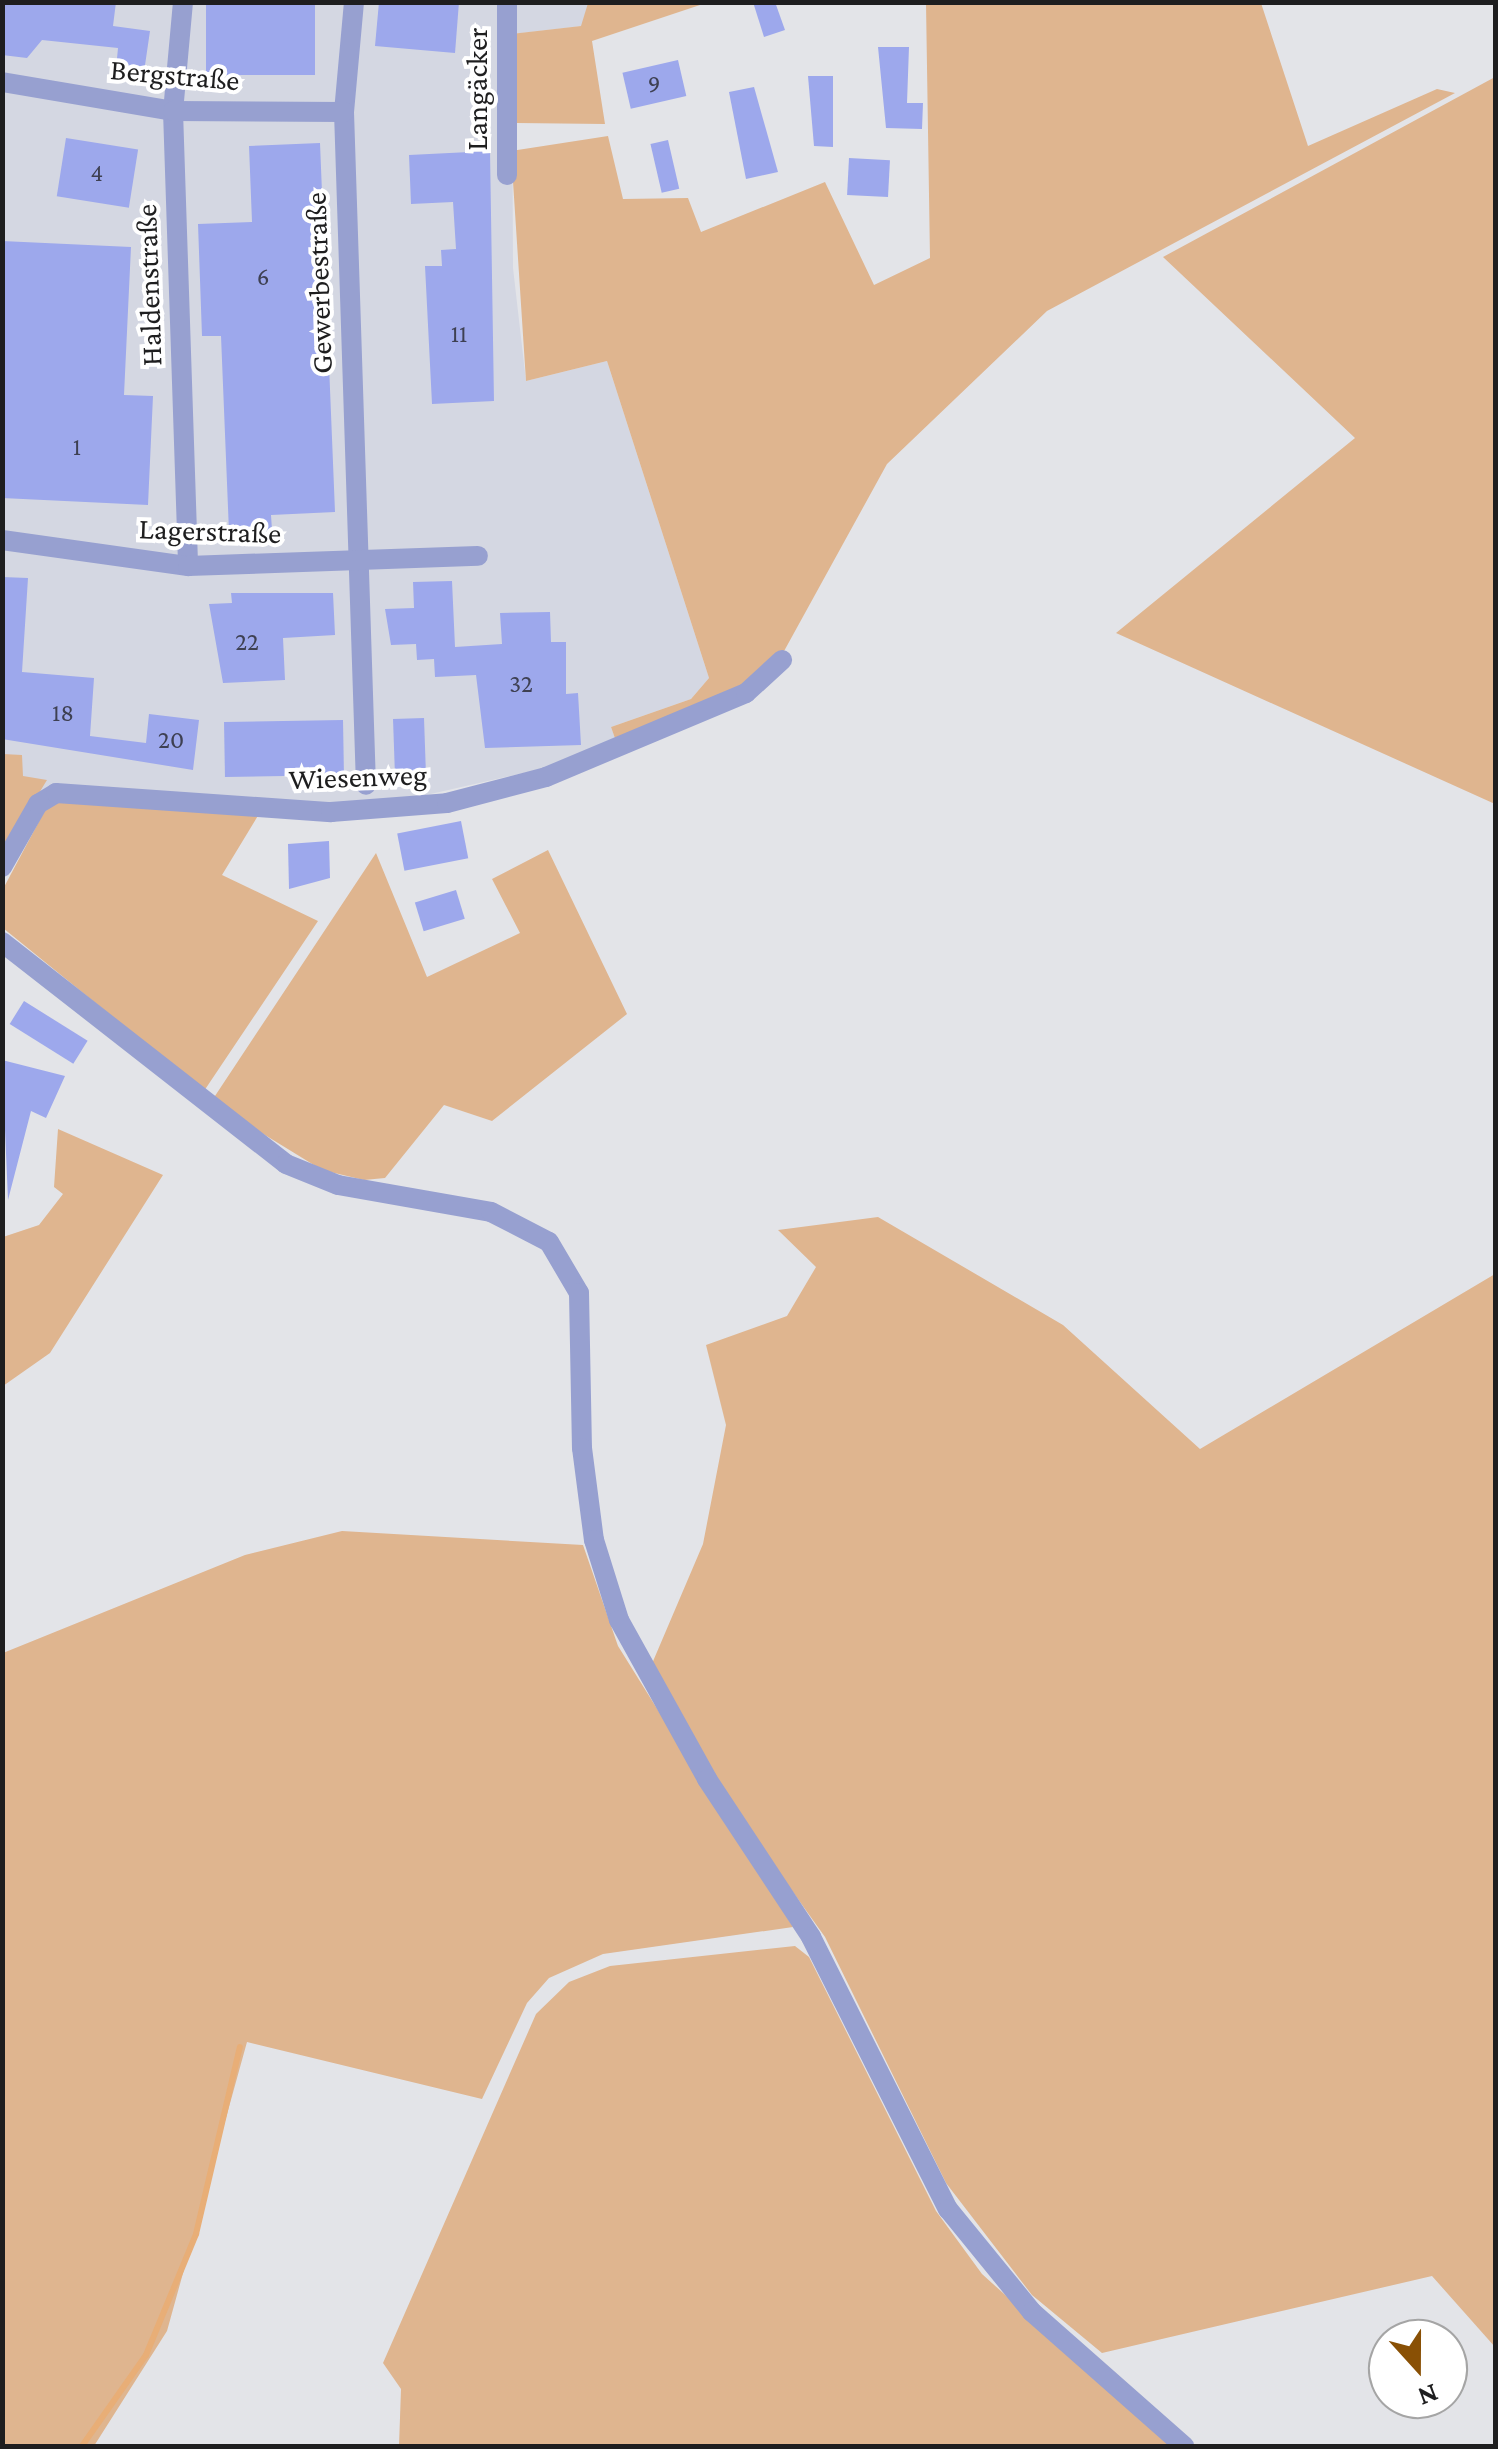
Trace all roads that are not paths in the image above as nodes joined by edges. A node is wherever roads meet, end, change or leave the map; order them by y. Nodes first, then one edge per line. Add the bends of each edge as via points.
1 (183, 2) edge
2 (354, 2) edge
3 (507, 2) edge
4 (2, 82) edge
5 (173, 111) junction
6 (344, 112) junction
7 (507, 176) dead end
8 (2, 540) edge
9 (478, 556) dead end
10 (358, 562) junction
11 (188, 566) junction
12 (782, 660) dead end
13 (366, 786) dead end
14 (2, 867) edge
15 (2, 942) edge
16 (1184, 2446) edge

1 - 5 street, Haldenstraße
2 - 6 street, Gewerbestraße
3 - 7 street, Langäcker
4 - 5 street, Bergstraße
5 - 6 street, Bergstraße
5 - 11 street, Haldenstraße
6 - 10 street, Gewerbestraße
8 - 11 street, Lagerstraße
9 - 10 street, Lagerstraße
10 - 11 street, Lagerstraße
10 - 13 street
12 - 14 street, Wiesenweg via 729,701 546,777 448,803 331,812 56,793 38,804
15 - 16 street via 286,1164 338,1185 490,1212 548,1242 578,1293 582,1448 594,1540 618,1620 811,1937 948,2209 1032,2312

